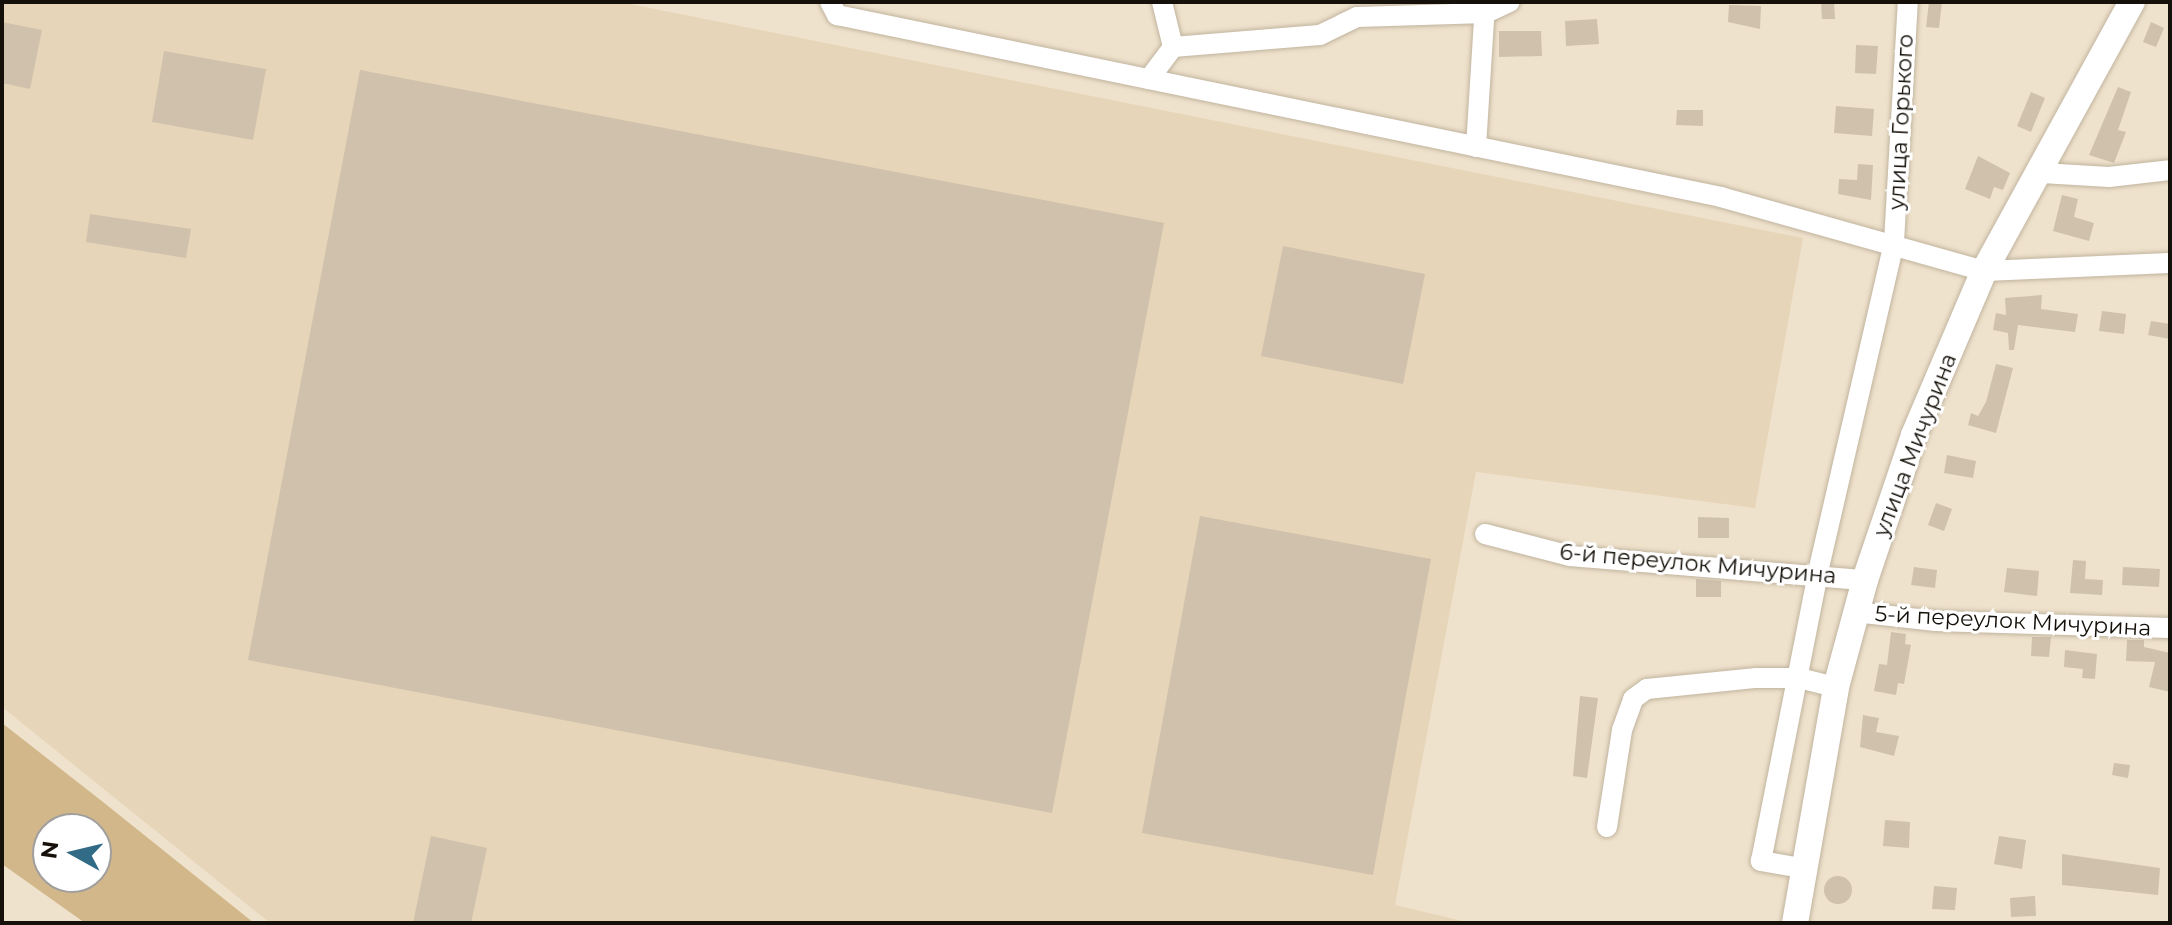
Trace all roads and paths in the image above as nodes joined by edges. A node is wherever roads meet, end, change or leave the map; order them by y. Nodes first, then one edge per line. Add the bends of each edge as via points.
1 (830, 2) edge
2 (1162, 2) edge
3 (1510, 2) edge
4 (1908, 2) edge
5 (2132, 2) edge
6 (1486, 7) edge
7 (1173, 47) junction
8 (1149, 79) junction
9 (1476, 147) junction
10 (2170, 170) edge
11 (2042, 173) junction
12 (1894, 242) junction
13 (2170, 263) edge
14 (1984, 271) junction
15 (1485, 534) dead end
16 (1818, 572) junction
17 (1865, 580) junction
18 (1855, 612) junction
19 (2170, 628) edge
20 (1799, 678) junction
21 (1836, 687) junction
22 (1607, 827) dead end
23 (1801, 868) junction
24 (1795, 923) edge

1 - 8 street via 837,15
2 - 7 street
3 - 6 street
4 - 12 street, улица Горького
5 - 11 main road, улица Мичурина
6 - 7 street via 1357,17 1320,35
6 - 9 street
7 - 8 street
8 - 9 street
9 - 12 street via 1721,197
10 - 11 street via 2109,177
11 - 14 main road, улица Мичурина
12 - 14 street
12 - 16 street, улица Горького
13 - 14 street
14 - 17 main road, улица Мичурина via 1914,435
15 - 16 street, 6-й переулок Мичурина via 1570,556
16 - 17 street, 6-й переулок Мичурина
16 - 20 street, улица Горького
17 - 18 main road, улица Мичурина
18 - 19 street, 5-й переулок Мичурина via 1935,621
18 - 21 main road, улица Мичурина
20 - 21 street
20 - 22 street via 1647,689 1633,699 1622,730
20 - 23 street, улица Горького via 1761,861
21 - 23 main road, улица Мичурина
23 - 24 main road, улица Мичурина

